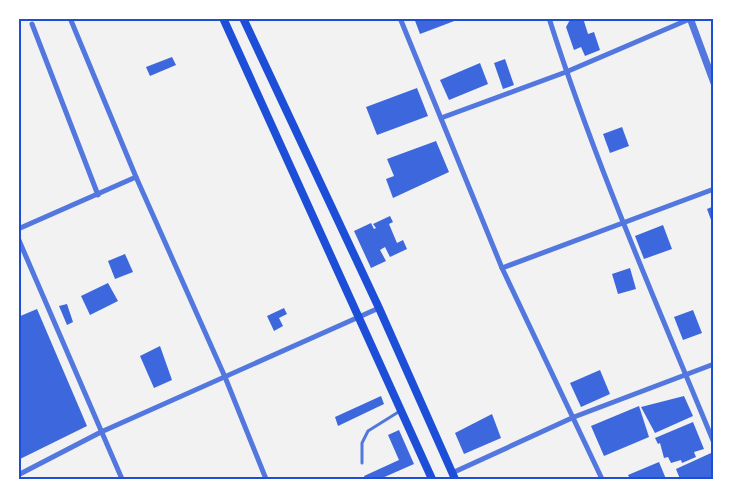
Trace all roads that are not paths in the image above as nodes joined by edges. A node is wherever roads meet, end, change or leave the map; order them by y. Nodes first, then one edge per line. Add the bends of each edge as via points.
1 (70, 18) edge
2 (223, 18) edge
3 (243, 18) edge
4 (400, 18) edge
5 (549, 18) edge
6 (691, 18) edge
7 (32, 24) dead end
8 (566, 72) junction
9 (714, 83) edge
10 (441, 118) junction
11 (136, 177) junction
12 (714, 189) edge
13 (98, 195) junction
14 (623, 225) junction
15 (18, 229) edge
16 (18, 238) edge
17 (502, 268) junction
18 (379, 308) junction
19 (359, 317) junction
20 (714, 364) edge
21 (686, 375) junction
22 (225, 377) junction
23 (401, 410) junction
24 (574, 417) junction
25 (101, 432) junction
26 (714, 442) edge
27 (362, 463) dead end
28 (18, 475) edge
29 (453, 476) edge
30 (122, 479) edge
31 (266, 479) edge
32 (432, 479) edge
33 (602, 479) edge

1 - 11 street
2 - 19 main road
3 - 18 main road
4 - 10 street
5 - 8 street
6 - 8 street
6 - 9 street
7 - 13 street
8 - 10 street
8 - 14 street
10 - 17 street
11 - 13 street
11 - 22 street
12 - 14 street
13 - 15 street
14 - 17 street
14 - 21 street
16 - 25 street
17 - 24 street
18 - 19 street
18 - 29 main road
19 - 22 street
19 - 23 main road
20 - 21 street
21 - 24 street
21 - 26 street
22 - 25 street
22 - 31 street
23 - 27 lane via 368,431 362,443
23 - 32 main road
24 - 29 street
24 - 33 street
25 - 28 street
25 - 30 street

